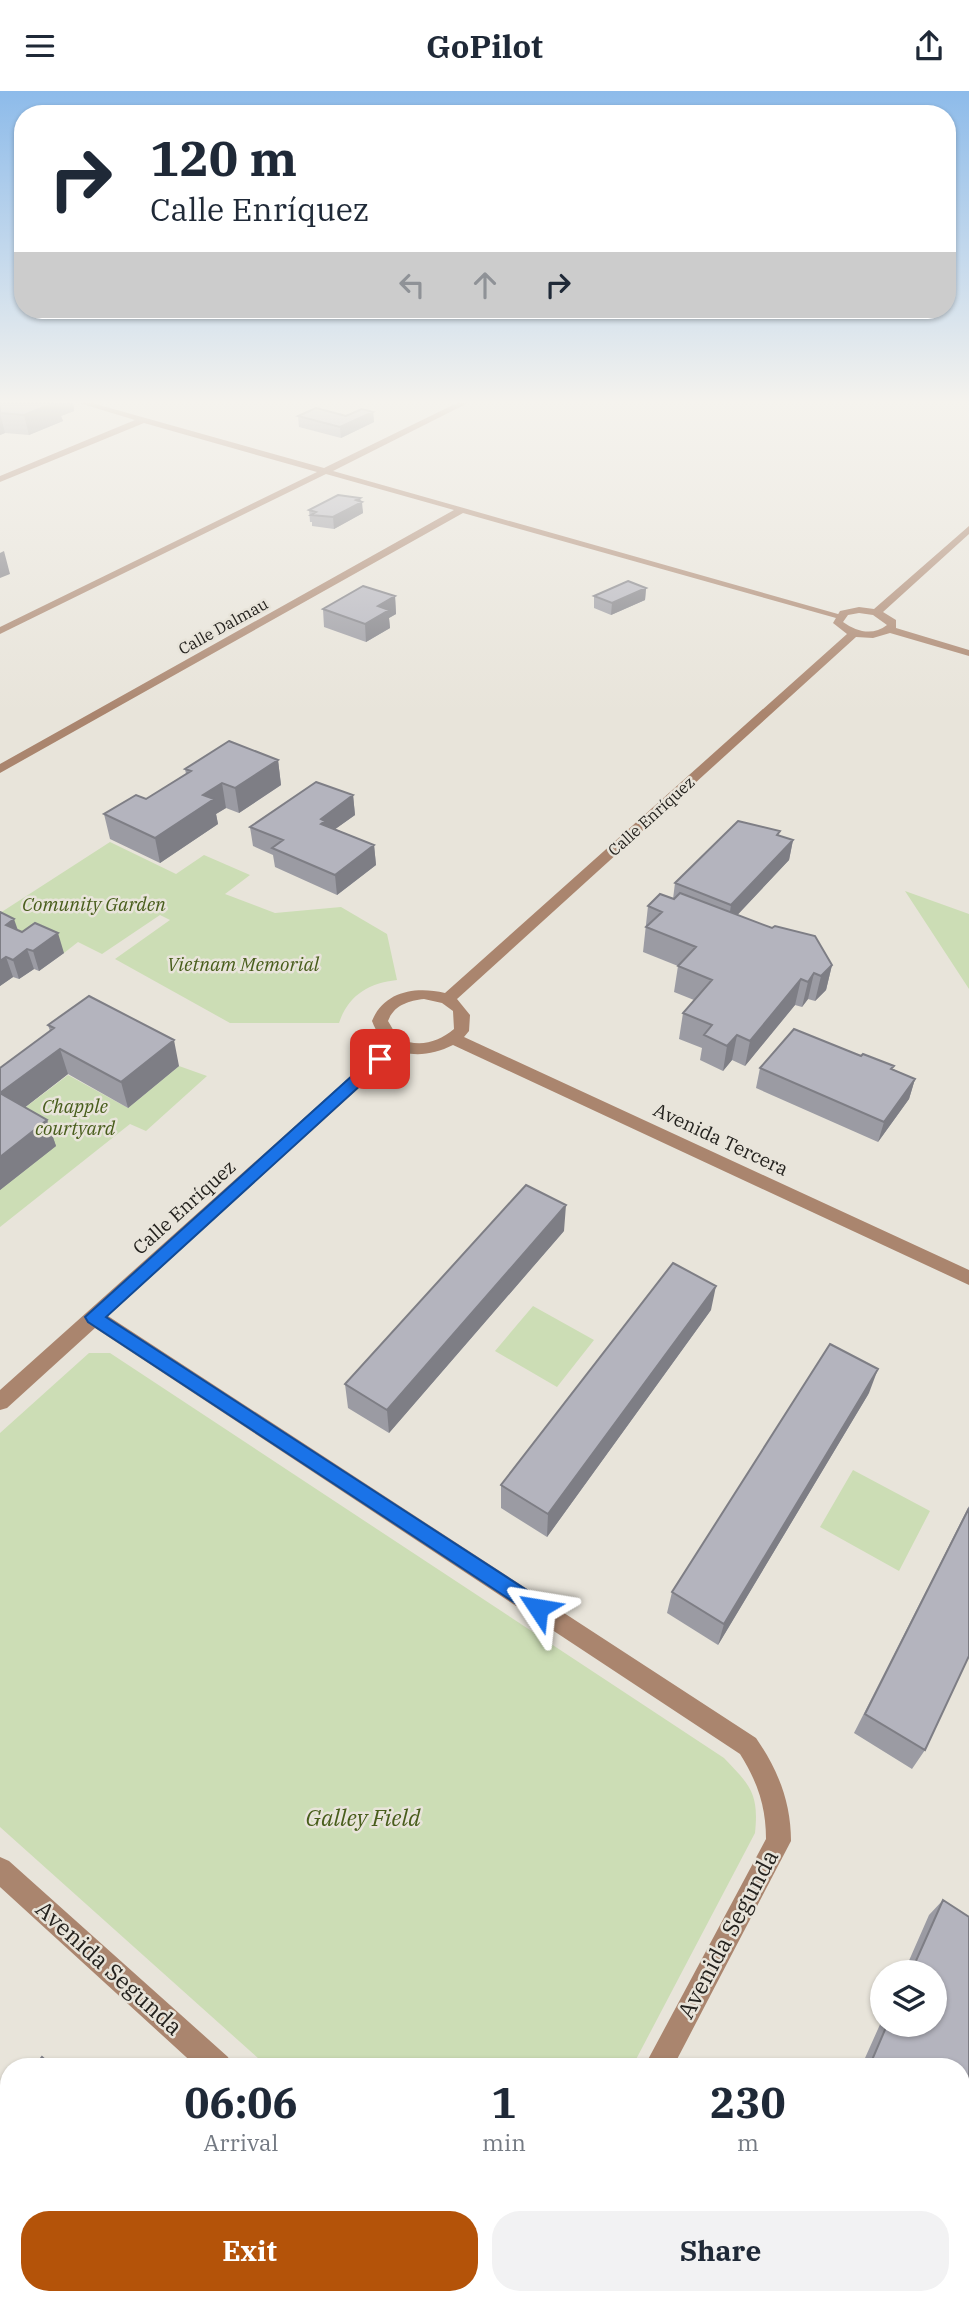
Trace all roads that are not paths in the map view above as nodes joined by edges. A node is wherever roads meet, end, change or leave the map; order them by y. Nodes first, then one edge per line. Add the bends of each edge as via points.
1 (254, 506) edge
2 (451, 506) edge
3 (461, 509) junction
4 (969, 529) edge
5 (876, 613) junction
6 (840, 616) junction
7 (890, 630) junction
8 (0, 631) edge
9 (853, 633) junction
10 (969, 653) edge
11 (0, 769) edge
12 (448, 999) junction
13 (454, 1039) junction
14 (397, 1044) junction
15 (969, 1278) edge
16 (94, 1317) junction
17 (0, 1402) edge
18 (0, 1870) edge
19 (208, 2058) edge
20 (663, 2058) edge

1 - 8 street
2 - 3 street
3 - 6 street
3 - 11 street, Calle Dalmau
4 - 5 street
5 - 6 street via 851,611
5 - 7 street via 892,622
6 - 9 street via 838,623
7 - 9 street
7 - 10 street
9 - 12 street, Calle Enríquez
12 - 13 street via 458,1005 464,1022
12 - 14 street via 424,993 389,1005 380,1021 387,1038
13 - 14 street via 433,1048
13 - 15 street, Avenida Tercera
14 - 16 street, Calle Enríquez
16 - 17 street, Calle Enríquez
16 - 20 street, Avenida Segunda via 748,1746 775,1793 778,1841
18 - 19 street, Avenida Segunda

